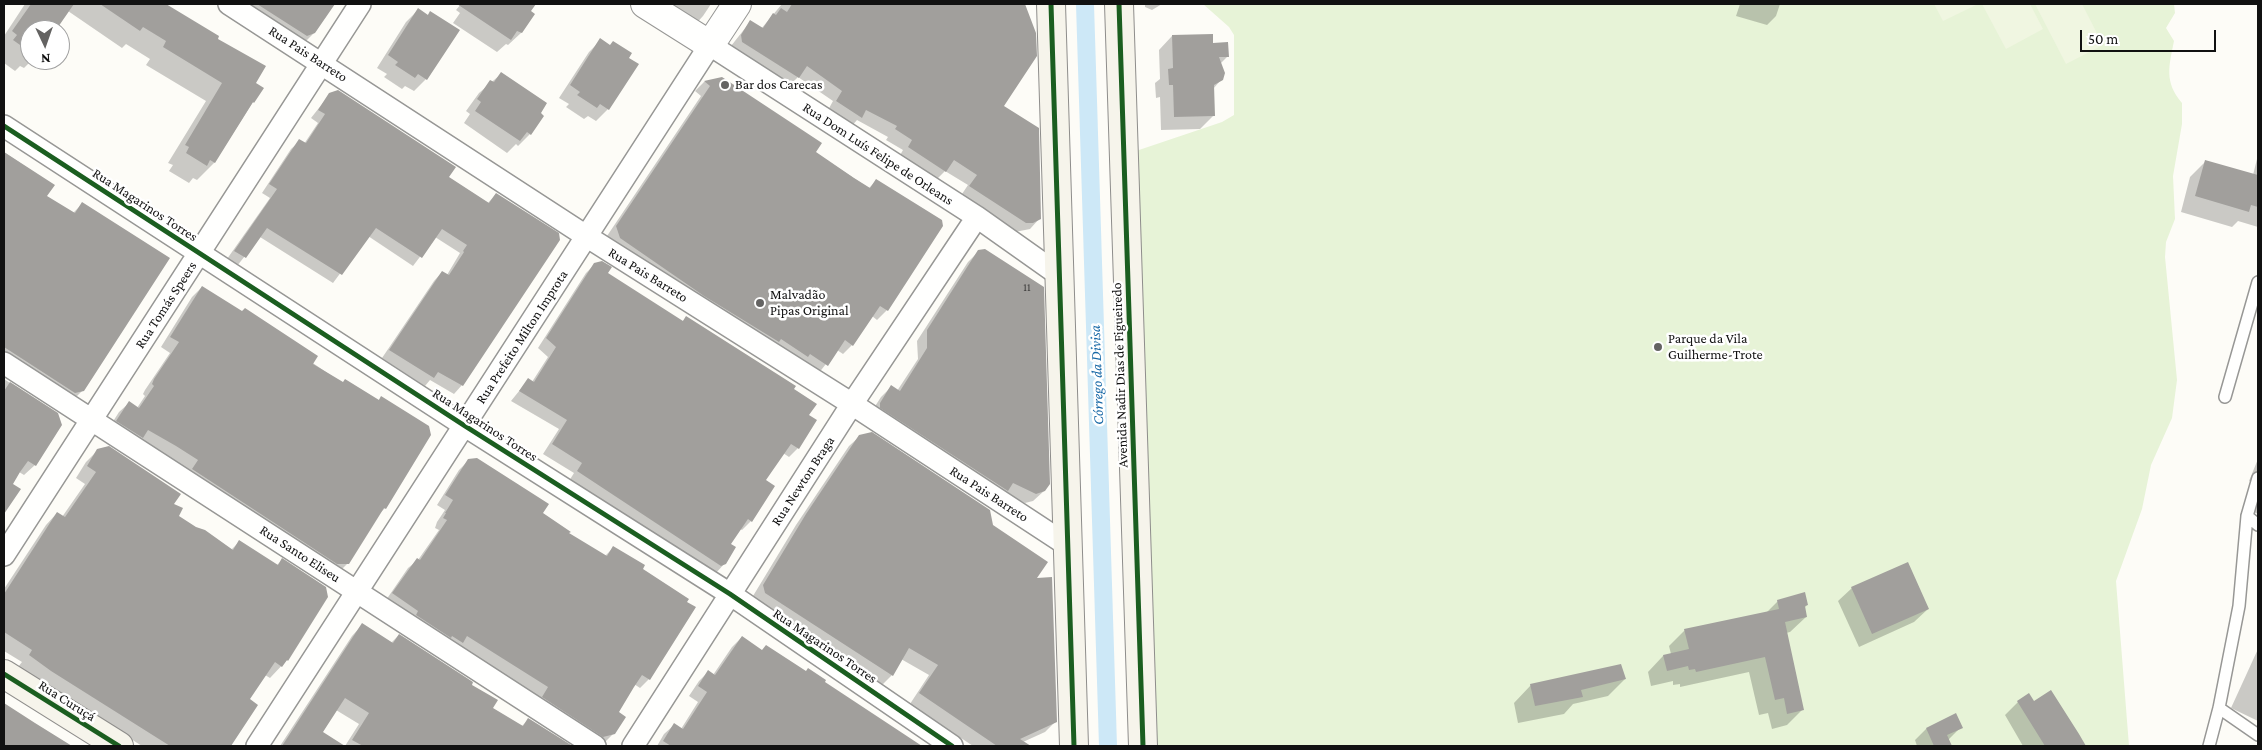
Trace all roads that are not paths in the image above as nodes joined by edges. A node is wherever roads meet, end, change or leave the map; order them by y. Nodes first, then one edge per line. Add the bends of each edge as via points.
1 (229, 4) edge
2 (360, 4) edge
3 (645, 4) edge
4 (737, 4) edge
5 (1051, 4) edge
6 (1119, 4) edge
7 (710, 46) junction
8 (322, 62) junction
9 (4, 126) edge
10 (977, 217) junction
11 (586, 236) junction
12 (200, 254) junction
13 (1059, 275) junction
14 (2258, 282) edge
15 (4, 363) edge
16 (2225, 397) dead end
17 (852, 404) junction
18 (91, 420) junction
19 (465, 426) junction
20 (2258, 478) edge
21 (2247, 516) junction
22 (2258, 525) edge
23 (1067, 545) junction
24 (4, 554) edge
25 (358, 592) junction
26 (730, 594) junction
27 (4, 674) edge
28 (2219, 708) junction
29 (2258, 736) edge
30 (119, 746) edge
31 (257, 746) edge
32 (595, 746) edge
33 (632, 746) edge
34 (952, 746) edge
35 (1074, 746) edge
36 (1143, 746) edge
37 (2209, 746) edge

1 - 8 street, Rua Pais Barreto
2 - 8 street, Rua Tomás Speers
3 - 7 street, Rua Dom Luís Felipe de Orleans
4 - 7 street, Rua Prefeito Milton Improta
5 - 13 main road
6 - 36 main road, Avenida Nadir Dias de Figueiredo
7 - 10 street, Rua Dom Luís Felipe de Orleans
7 - 11 street, Rua Prefeito Milton Improta
8 - 11 street, Rua Pais Barreto
8 - 12 street, Rua Tomás Speers
9 - 12 street, Rua Magarinos Torres
10 - 13 street, Rua Dom Luís Felipe de Orleans
10 - 17 street, Rua Newton Braga
11 - 17 street, Rua Pais Barreto
11 - 19 street, Rua Prefeito Milton Improta
12 - 18 street, Rua Tomás Speers
12 - 19 street, Rua Magarinos Torres
13 - 23 main road
14 - 16 lane
15 - 18 street, Rua Santo Eliseu
17 - 23 street, Rua Pais Barreto
17 - 26 street, Rua Newton Braga
18 - 24 street, Rua Tomás Speers
18 - 25 street, Rua Santo Eliseu
19 - 25 street, Rua Prefeito Milton Improta
19 - 26 street, Rua Magarinos Torres
20 - 21 lane
21 - 22 lane
21 - 28 lane via 2239,606
23 - 35 main road
25 - 31 street, Rua Prefeito Milton Improta
25 - 32 street, Rua Santo Eliseu
26 - 33 street, Rua Newton Braga
26 - 34 street, Rua Magarinos Torres
27 - 30 main road, Rua Curuçá
28 - 29 lane
28 - 37 lane

